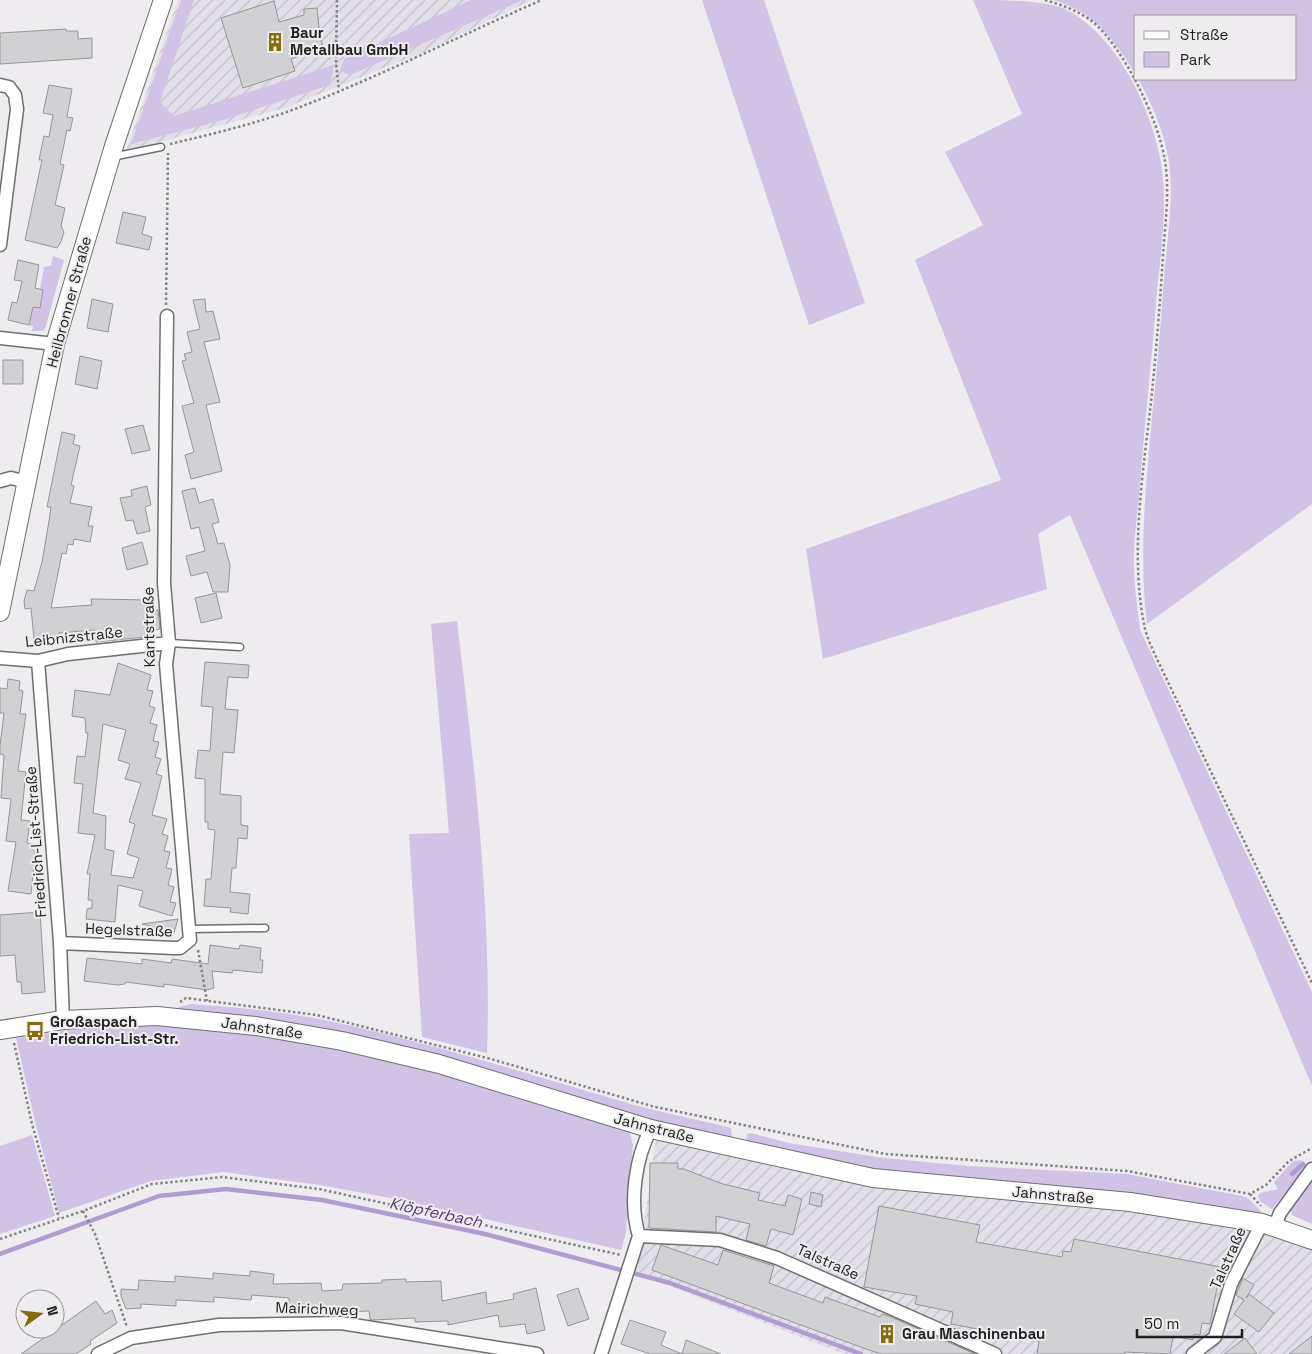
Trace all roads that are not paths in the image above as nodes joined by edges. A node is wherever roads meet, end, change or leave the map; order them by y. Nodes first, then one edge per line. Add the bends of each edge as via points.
1 (163, 0) edge
2 (5, 86) edge
3 (165, 146) road end
4 (111, 157) junction
5 (0, 244) edge
6 (167, 316) road end
7 (0, 338) edge
8 (55, 344) junction
9 (0, 481) edge
10 (27, 482) junction
11 (0, 612) edge
12 (169, 643) junction
13 (240, 647) dead end
14 (0, 658) edge
15 (38, 661) junction
16 (265, 928) dead end
17 (191, 934) junction
18 (60, 944) junction
19 (63, 1020) junction
20 (6, 1029) edge
21 (651, 1129) junction
22 (1312, 1169) edge
23 (1268, 1225) junction
24 (639, 1236) junction
25 (1312, 1240) edge
26 (98, 1354) edge
27 (538, 1354) edge
28 (601, 1354) edge
29 (995, 1354) edge
30 (1193, 1354) edge

1 - 4 street, Heilbronner Straße
2 - 5 street via 15,95 17,109
3 - 4 lane
4 - 8 street, Heilbronner Straße
6 - 12 street, Kantstraße via 164,583
7 - 8 street
8 - 10 street, Heilbronner Straße
9 - 10 street via 11,478
10 - 11 street, Heilbronner Straße
12 - 13 lane, Leibnizstraße
12 - 15 street, Leibnizstraße via 68,654
12 - 17 street, Kantstraße via 166,664
14 - 15 street, Leibnizstraße
15 - 18 street, Friedrich-List-Straße
16 - 17 lane, Hegelstraße
17 - 18 street, Hegelstraße via 180,948
18 - 19 street, Friedrich-List-Straße
19 - 20 street, Jahnstraße
19 - 21 street, Jahnstraße via 157,1016 256,1026 342,1041 439,1064
21 - 23 street, Jahnstraße via 873,1178 1130,1202
21 - 24 street via 643,1144 636,1182 634,1221
22 - 23 street, Talstraße
23 - 25 street, Jahnstraße
23 - 30 street, Talstraße via 1231,1284 1215,1337
24 - 28 street
24 - 29 street, Talstraße via 720,1240 777,1258 848,1284
26 - 27 street, Mairichweg via 131,1338 219,1324 341,1323

